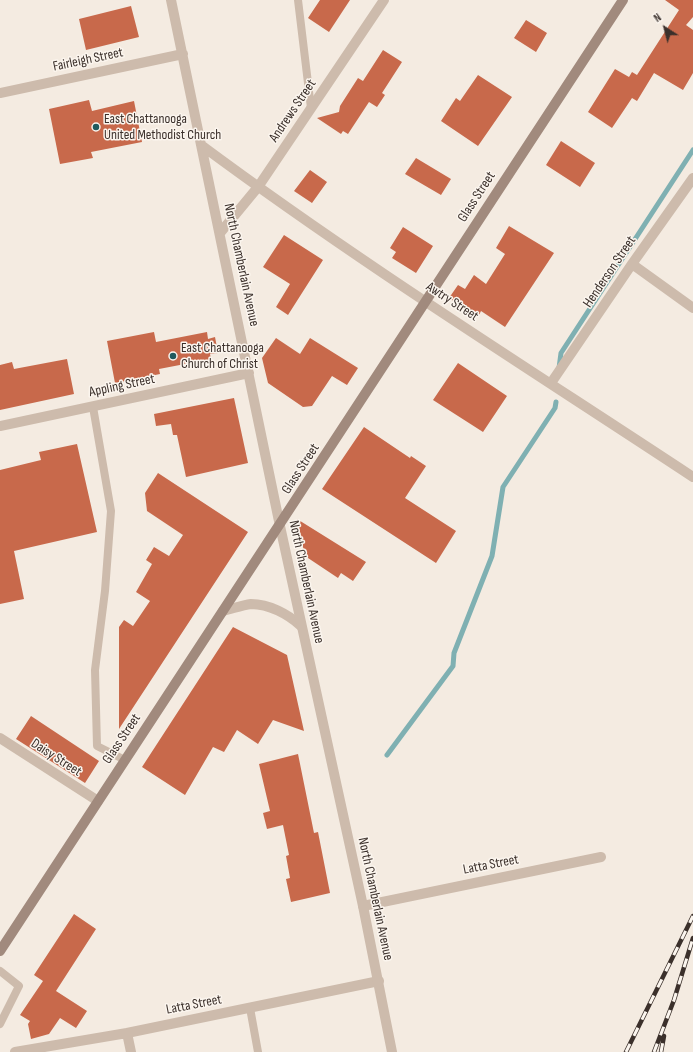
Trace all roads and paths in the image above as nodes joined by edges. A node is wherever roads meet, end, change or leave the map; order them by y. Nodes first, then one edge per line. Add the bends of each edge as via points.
1 (171, 0) edge
2 (298, 0) edge
3 (384, 0) edge
4 (623, 0) edge
5 (183, 54) junction
6 (0, 93) edge
7 (311, 108) junction
8 (201, 144) junction
9 (693, 178) edge
10 (258, 187) junction
11 (220, 233) junction
12 (632, 264) junction
13 (426, 302) junction
14 (693, 308) edge
15 (249, 373) junction
16 (551, 383) junction
17 (93, 407) junction
18 (0, 426) edge
19 (693, 477) edge
20 (280, 526) junction
21 (223, 611) junction
22 (301, 626) junction
23 (0, 738) edge
24 (125, 760) junction
25 (98, 801) junction
26 (601, 858) dead end
27 (363, 906) junction
28 (0, 951) edge
29 (0, 971) edge
30 (378, 981) junction
31 (250, 1008) junction
32 (0, 1024) edge
33 (127, 1033) junction
34 (15, 1052) edge
35 (130, 1052) edge
36 (258, 1052) edge
37 (392, 1052) edge

1 - 5 street, North Chamberlain Avenue
2 - 7 lane
3 - 7 street, Andrews Street
4 - 13 main road, Glass Street
5 - 6 street, Fairleigh Street
5 - 8 street, North Chamberlain Avenue
7 - 10 street, Andrews Street
8 - 10 street, Awtry Street
8 - 11 street, North Chamberlain Avenue
9 - 12 street, Henderson Street
10 - 11 street, Andrews Street
10 - 13 street, Awtry Street
11 - 15 street, North Chamberlain Avenue
12 - 14 street
12 - 16 street, Henderson Street
13 - 16 street, Awtry Street
13 - 20 main road, Glass Street
15 - 17 street, Appling Street
15 - 20 street, North Chamberlain Avenue
16 - 19 street, Awtry Street
17 - 18 street, Appling Street
17 - 24 lane via 111,510 96,670 97,746
20 - 21 main road, Glass Street
20 - 22 street, North Chamberlain Avenue
21 - 22 street via 251,604 289,615
21 - 24 main road, Glass Street
22 - 27 street, North Chamberlain Avenue
23 - 25 street, Daisy Street
24 - 25 main road, Glass Street
25 - 28 main road, Glass Street
26 - 27 street, Latta Street
27 - 30 street, North Chamberlain Avenue
29 - 32 lane via 19,986
30 - 31 street, Latta Street
30 - 37 street, North Chamberlain Avenue
31 - 33 street, Latta Street
31 - 36 lane
33 - 34 street, Latta Street
33 - 35 street

